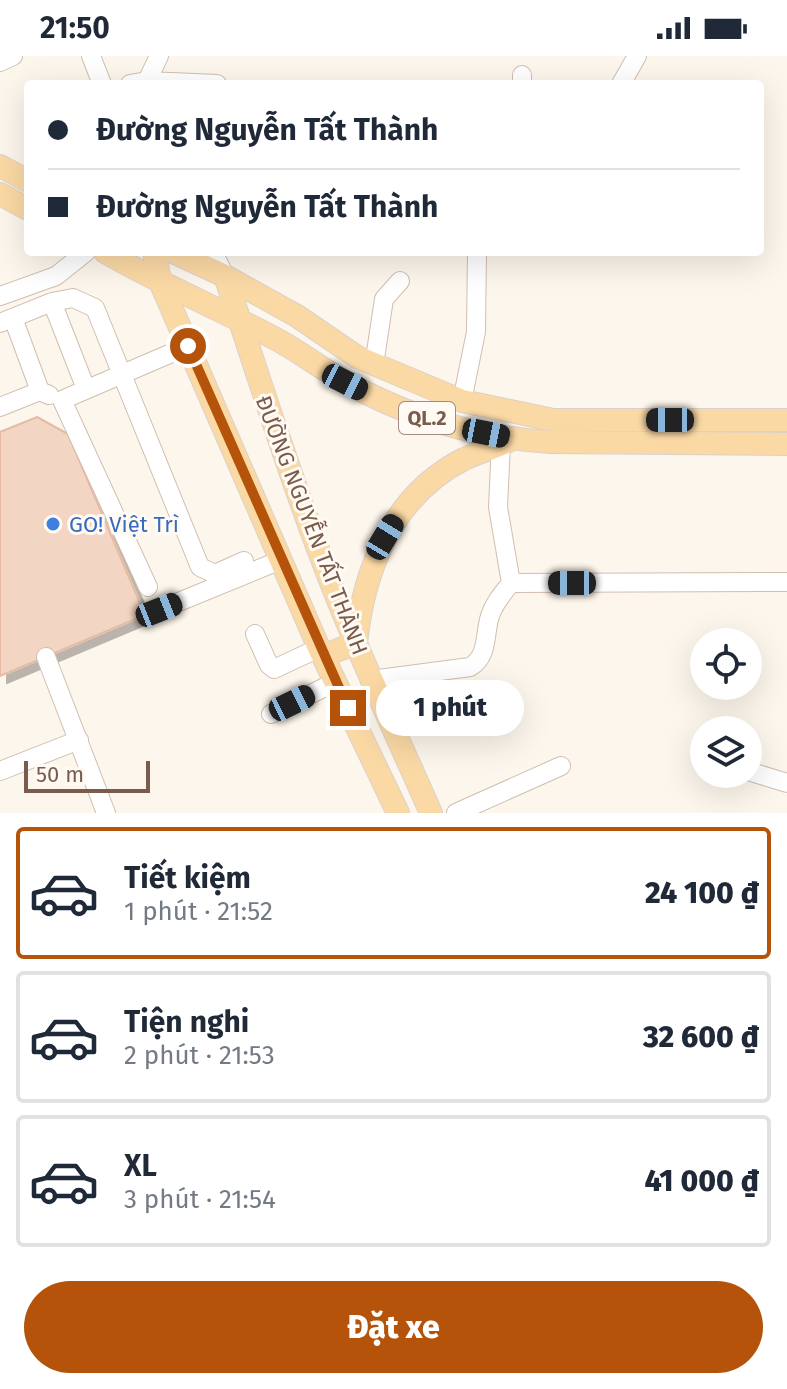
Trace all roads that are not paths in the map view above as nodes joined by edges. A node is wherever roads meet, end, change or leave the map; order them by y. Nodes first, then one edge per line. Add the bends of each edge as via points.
1 (13, 56) edge
2 (91, 56) edge
3 (159, 56) edge
4 (637, 56) edge
5 (0, 62) edge
6 (100, 80) edge
7 (141, 80) edge
8 (623, 80) edge
9 (0, 166) edge
10 (24, 179) edge
11 (0, 194) edge
12 (24, 207) edge
13 (82, 256) edge
14 (112, 256) edge
15 (155, 256) edge
16 (182, 256) edge
17 (215, 256) edge
18 (477, 256) edge
19 (225, 276) junction
20 (400, 281) dead end
21 (161, 284) junction
22 (0, 296) edge
23 (52, 302) junction
24 (239, 319) junction
25 (6, 321) edge
26 (188, 346) junction
27 (374, 365) junction
28 (123, 373) junction
29 (86, 389) junction
30 (40, 391) junction
31 (62, 400) junction
32 (462, 401) junction
33 (1, 403) edge
34 (518, 414) junction
35 (787, 420) edge
36 (508, 441) junction
37 (787, 444) edge
38 (281, 560) junction
39 (244, 561) dead end
40 (787, 582) edge
41 (511, 583) junction
42 (148, 587) dead end
43 (159, 610) dead end
44 (255, 634) dead end
45 (356, 643) junction
46 (321, 652) junction
47 (46, 657) dead end
48 (371, 680) junction
49 (335, 682) junction
50 (271, 714) dead end
51 (79, 740) junction
52 (561, 766) dead end
53 (0, 771) edge
54 (762, 775) edge
55 (787, 783) edge
56 (106, 813) edge
57 (398, 813) edge
58 (431, 813) edge
59 (456, 813) edge

1 - 5 street
2 - 6 street
3 - 7 street
4 - 8 street
9 - 10 main road
11 - 12 main road
13 - 22 street via 56,276
14 - 21 main road, QL.2
15 - 21 main road, ĐƯỜNG NGUYỄN TẤT THÀNH
16 - 19 main road, QL.2
17 - 19 street
18 - 32 street via 476,332
19 - 24 main road, ĐƯỜNG NGUYỄN TẤT THÀNH
19 - 27 main road, QL.2
20 - 27 street via 384,299
21 - 24 main road, QL.2
21 - 26 main road, ĐƯỜNG NGUYỄN TẤT THÀNH
23 - 25 street
23 - 28 street via 73,298 95,308
23 - 29 street
24 - 36 main road, QL.2 via 384,401
24 - 45 main road, ĐƯỜNG NGUYỄN TẤT THÀNH
25 - 30 street
26 - 28 street
26 - 38 main road, ĐƯỜNG NGUYỄN TẤT THÀNH
27 - 32 main road, QL.2
28 - 29 street
28 - 39 street via 200,567 215,574
29 - 31 street
30 - 31 street
30 - 33 street
31 - 42 street
32 - 34 main road, QL.2
34 - 35 main road, QL.2 via 553,420
34 - 36 main road
36 - 37 main road, QL.2
36 - 41 street via 498,507
36 - 45 main road via 442,473 394,522 369,574
38 - 43 street
38 - 46 main road, ĐƯỜNG NGUYỄN TẤT THÀNH
40 - 41 street
41 - 48 street via 490,616 478,663
44 - 46 street via 274,669
45 - 46 main road
45 - 48 main road, ĐƯỜNG NGUYỄN TẤT THÀNH
46 - 49 main road, ĐƯỜNG NGUYỄN TẤT THÀNH
47 - 51 street
48 - 58 main road, ĐƯỜNG NGUYỄN TẤT THÀNH
49 - 50 street
49 - 57 main road, ĐƯỜNG NGUYỄN TẤT THÀNH
51 - 53 street
51 - 56 street
52 - 59 street
54 - 55 street

